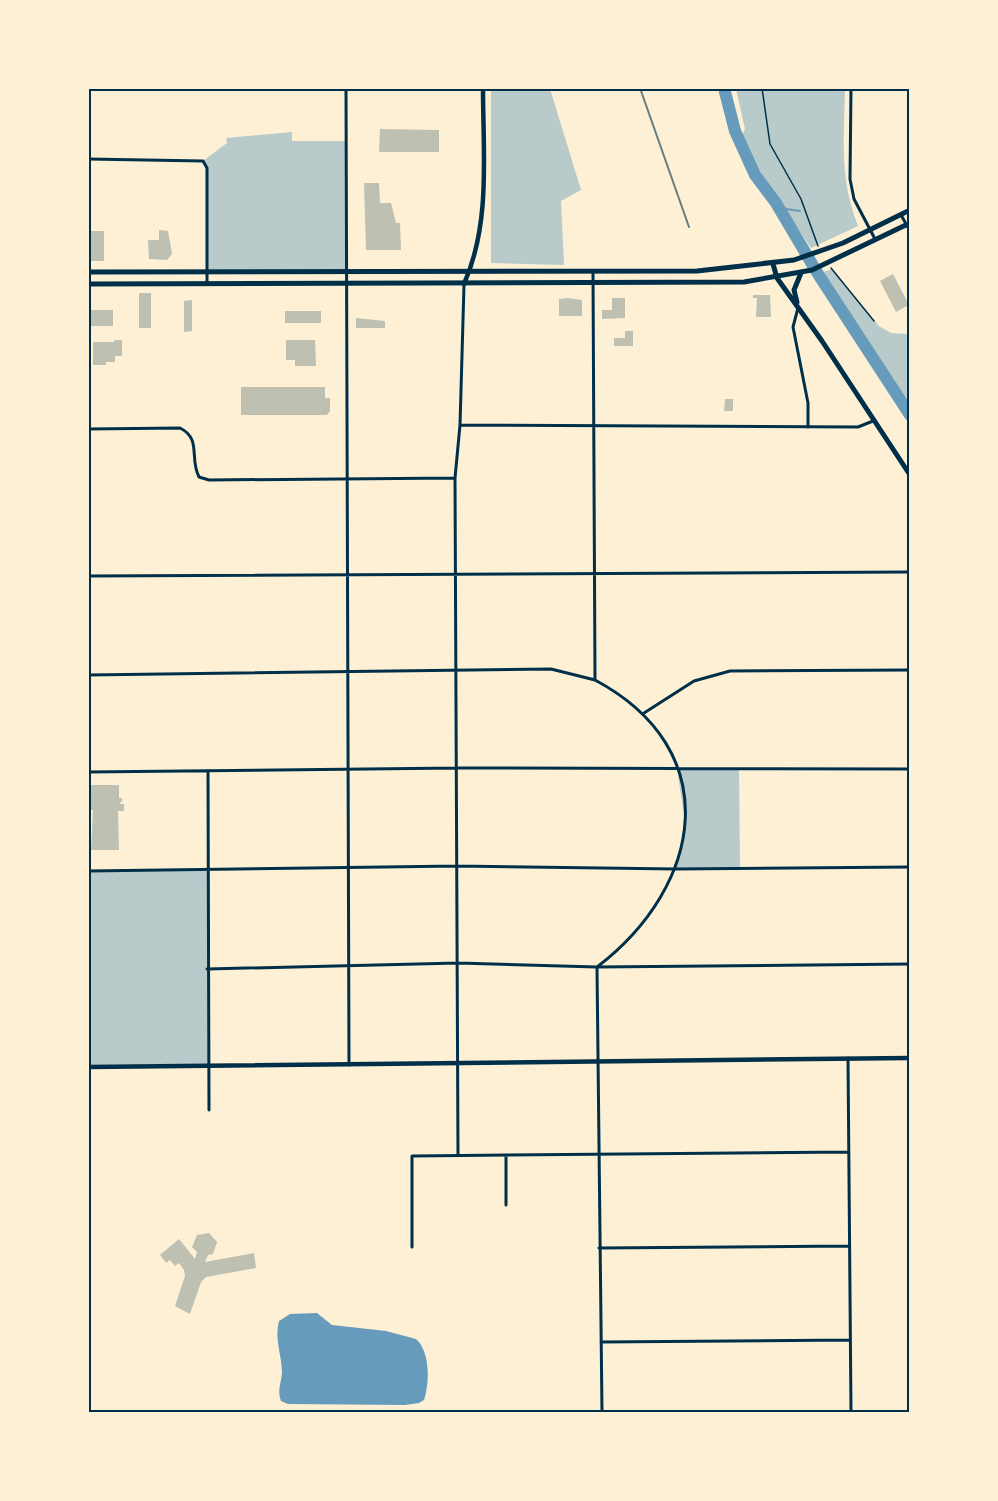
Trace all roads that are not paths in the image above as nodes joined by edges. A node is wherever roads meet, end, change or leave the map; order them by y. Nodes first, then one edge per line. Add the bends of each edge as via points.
1 (346, 88) edge
2 (483, 88) edge
3 (851, 88) edge
4 (88, 159) edge
5 (909, 210) edge
6 (901, 215) junction
7 (908, 226) edge
8 (870, 231) junction
9 (876, 241) junction
10 (773, 264) junction
11 (593, 271) junction
12 (88, 272) edge
13 (207, 272) junction
14 (346, 272) junction
15 (470, 272) junction
16 (801, 273) junction
17 (777, 278) junction
18 (88, 284) edge
19 (207, 284) junction
20 (464, 284) junction
21 (592, 284) junction
22 (346, 285) junction
23 (799, 307) junction
24 (873, 422) junction
25 (460, 425) junction
26 (594, 427) junction
27 (808, 427) junction
28 (88, 429) edge
29 (909, 475) edge
30 (455, 478) junction
31 (346, 480) junction
32 (909, 572) edge
33 (455, 573) junction
34 (594, 574) junction
35 (88, 576) edge
36 (346, 576) junction
37 (456, 670) junction
38 (909, 670) edge
39 (346, 674) junction
40 (88, 675) edge
41 (594, 680) junction
42 (644, 713) junction
43 (456, 768) junction
44 (348, 769) junction
45 (909, 769) edge
46 (677, 770) junction
47 (208, 771) junction
48 (88, 772) edge
49 (457, 866) junction
50 (909, 867) edge
51 (347, 869) junction
52 (676, 869) junction
53 (88, 871) edge
54 (207, 871) junction
55 (458, 963) junction
56 (909, 964) edge
57 (597, 966) junction
58 (347, 967) junction
59 (207, 969) junction
60 (848, 1058) junction
61 (909, 1058) edge
62 (597, 1063) junction
63 (458, 1065) junction
64 (349, 1066) junction
65 (88, 1067) edge
66 (209, 1067) junction
67 (209, 1110) dead end
68 (849, 1152) junction
69 (598, 1154) junction
70 (506, 1155) junction
71 (458, 1156) junction
72 (506, 1205) dead end
73 (412, 1246) dead end
74 (849, 1246) junction
75 (599, 1248) junction
76 (850, 1340) junction
77 (601, 1342) junction
78 (602, 1413) edge
79 (851, 1413) edge

1 - 14 street
2 - 15 street via 483,203
3 - 8 street via 850,179 854,199
4 - 13 street via 203,161 207,168
5 - 6 main road
6 - 7 street
6 - 8 main road
7 - 9 main road
8 - 9 street
8 - 10 main road via 825,252
9 - 16 main road
10 - 11 main road via 698,271
10 - 17 main road
11 - 15 main road
11 - 21 street
12 - 13 main road
13 - 14 main road
13 - 19 street
14 - 15 main road
14 - 22 street
15 - 20 street
16 - 17 main road
16 - 23 main road via 794,290
17 - 21 main road via 710,284
17 - 23 main road
18 - 19 main road
19 - 22 main road
20 - 21 main road
20 - 22 main road
20 - 25 street
21 - 26 street
22 - 31 street
23 - 24 main road
23 - 27 street via 793,327 808,403
24 - 27 street via 858,428
24 - 29 main road
25 - 26 street
25 - 30 street
26 - 27 street
26 - 34 street
28 - 31 street via 180,428 190,433 194,441 194,468 199,477 209,480
30 - 31 street
30 - 33 street
31 - 36 street
32 - 34 street
33 - 34 street
33 - 36 street
33 - 37 street
34 - 41 street
35 - 36 street
36 - 39 street
37 - 39 street
37 - 41 street via 551,669
37 - 43 street
38 - 42 street via 730,671 694,681
39 - 40 street
39 - 44 street
41 - 42 street
42 - 46 street via 664,739
43 - 44 street
43 - 46 street
43 - 49 street
44 - 47 street
44 - 51 street
45 - 46 street
46 - 52 street via 685,820
47 - 48 street
47 - 54 street
49 - 51 street
49 - 52 street
49 - 55 street
50 - 52 street
51 - 54 street
51 - 58 street
52 - 57 street via 656,905 613,954
53 - 54 street
54 - 59 street
55 - 57 street
55 - 58 street
55 - 63 street
56 - 57 street
57 - 62 street
58 - 59 street
58 - 64 street
59 - 66 street
60 - 61 street
60 - 62 street
60 - 68 street
62 - 63 street
62 - 69 street
63 - 64 street
63 - 71 street
64 - 66 street
65 - 66 street
66 - 67 street
68 - 69 street
68 - 74 street
69 - 70 street
69 - 75 street
70 - 71 street
70 - 72 street
71 - 73 street via 412,1156
74 - 75 street
74 - 76 street
75 - 77 street
76 - 77 street
76 - 79 street
77 - 78 street

